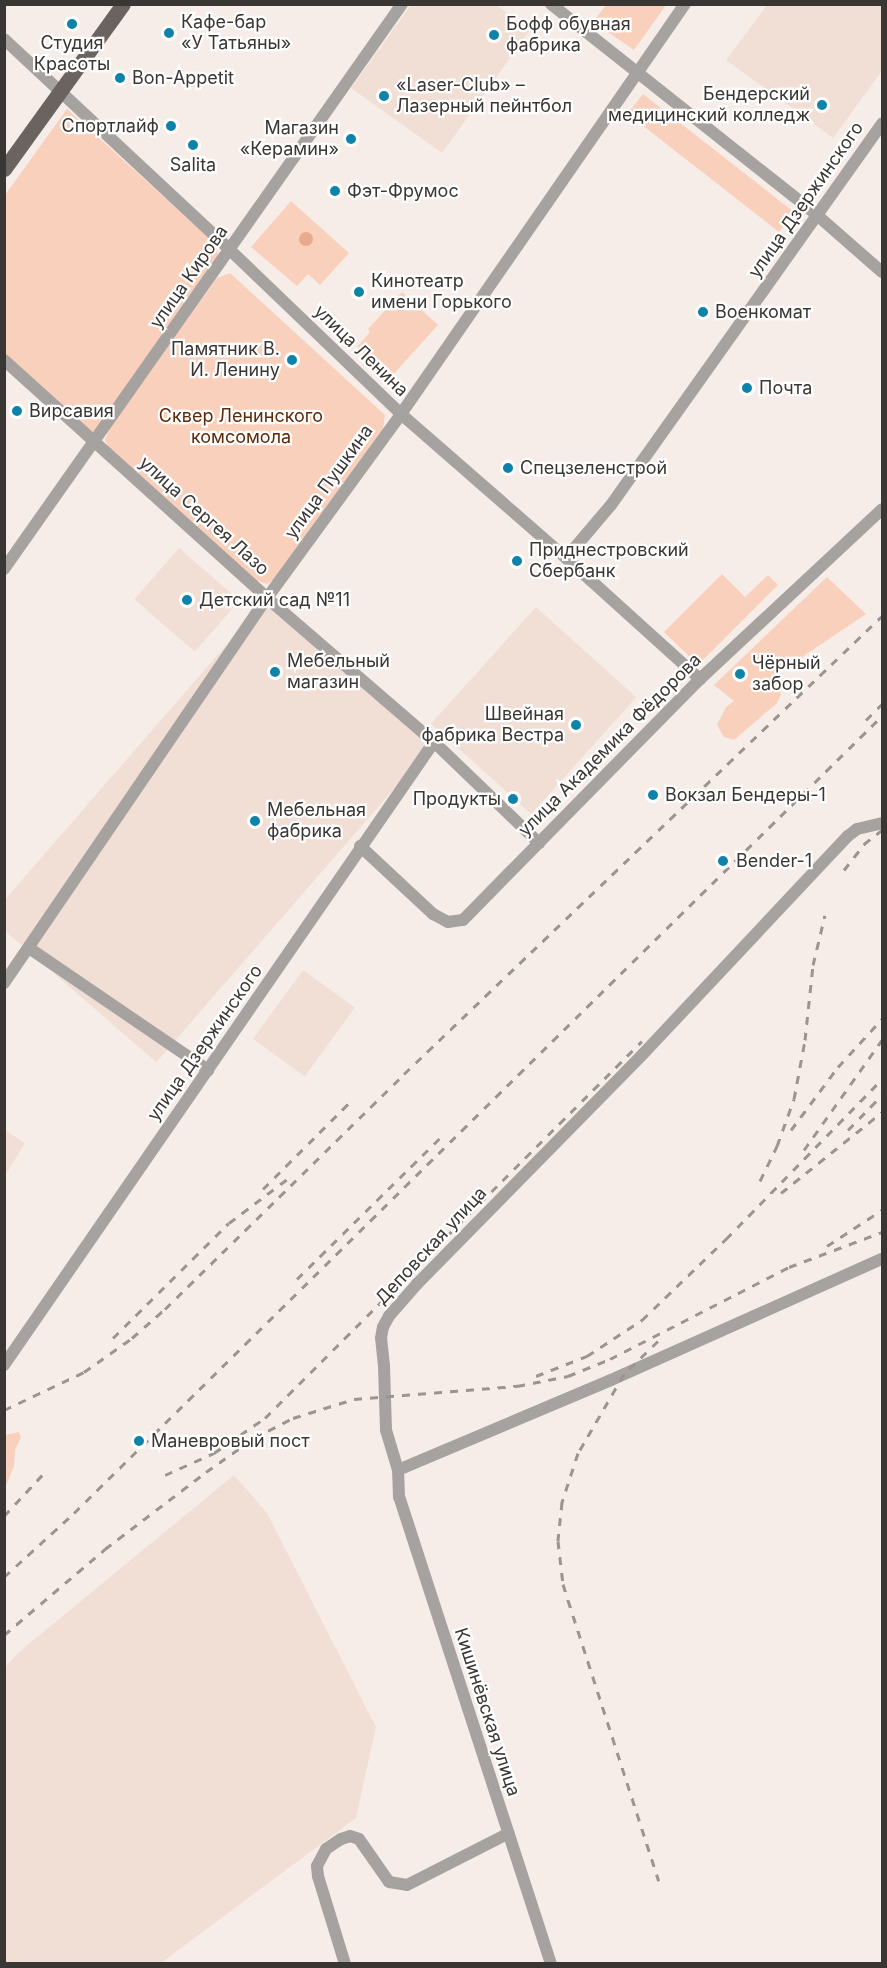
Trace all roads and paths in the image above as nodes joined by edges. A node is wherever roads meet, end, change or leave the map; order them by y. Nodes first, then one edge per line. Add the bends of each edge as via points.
1 (123, 4) edge
2 (402, 4) edge
3 (551, 4) edge
4 (685, 4) edge
5 (4, 39) edge
6 (638, 72) junction
7 (61, 93) junction
8 (882, 123) edge
9 (4, 170) edge
10 (818, 216) junction
11 (230, 250) junction
12 (882, 272) edge
13 (4, 360) edge
14 (401, 414) junction
15 (96, 442) junction
16 (882, 509) edge
17 (566, 558) junction
18 (4, 569) edge
19 (267, 598) junction
20 (700, 679) junction
21 (434, 742) junction
22 (882, 823) edge
23 (539, 843) junction
24 (360, 846) junction
25 (29, 948) junction
26 (4, 983) edge
27 (208, 1070) junction
28 (882, 1259) edge
29 (4, 1365) edge
30 (398, 1470) junction
31 (509, 1833) junction
32 (345, 1964) edge
33 (551, 1964) edge

1 - 7 main road
2 - 11 street, улица Кирова
3 - 6 street
4 - 6 street, улица Пушкина
5 - 7 street, улица Ленина
6 - 10 street
6 - 14 street, улица Пушкина
7 - 9 main road
7 - 11 street, улица Ленина
8 - 10 street, улица Дзержинского
10 - 12 street
10 - 17 street, улица Дзержинского via 611,505
11 - 14 street, улица Ленина
11 - 15 street, улица Кирова
13 - 15 street, улица Сергея Лазо
14 - 17 street, улица Ленина
14 - 19 street, улица Пушкина
15 - 18 street, улица Кирова
15 - 19 street, улица Сергея Лазо
16 - 20 street, улица Академика Фёдорова
17 - 20 street, улица Ленина
19 - 21 street, улица Сергея Лазо
19 - 25 street, улица Пушкина
20 - 23 street, улица Академика Фёдорова
21 - 23 street, улица Сергея Лазо
21 - 24 street, улица Дзержинского
22 - 30 street, Деповская улица via 848,836 389,1316 381,1338 386,1430
23 - 24 street, улица Академика Фёдорова via 469,916 456,922 441,920 433,914
24 - 27 street, улица Дзержинского
25 - 26 street, улица Пушкина
25 - 27 street
27 - 29 street, улица Дзержинского
28 - 30 street
30 - 31 street, Кишинёвская улица via 399,1497
31 - 32 street via 407,1885 389,1882 359,1839 350,1836 326,1849 317,1866
31 - 33 street, Кишинёвская улица

